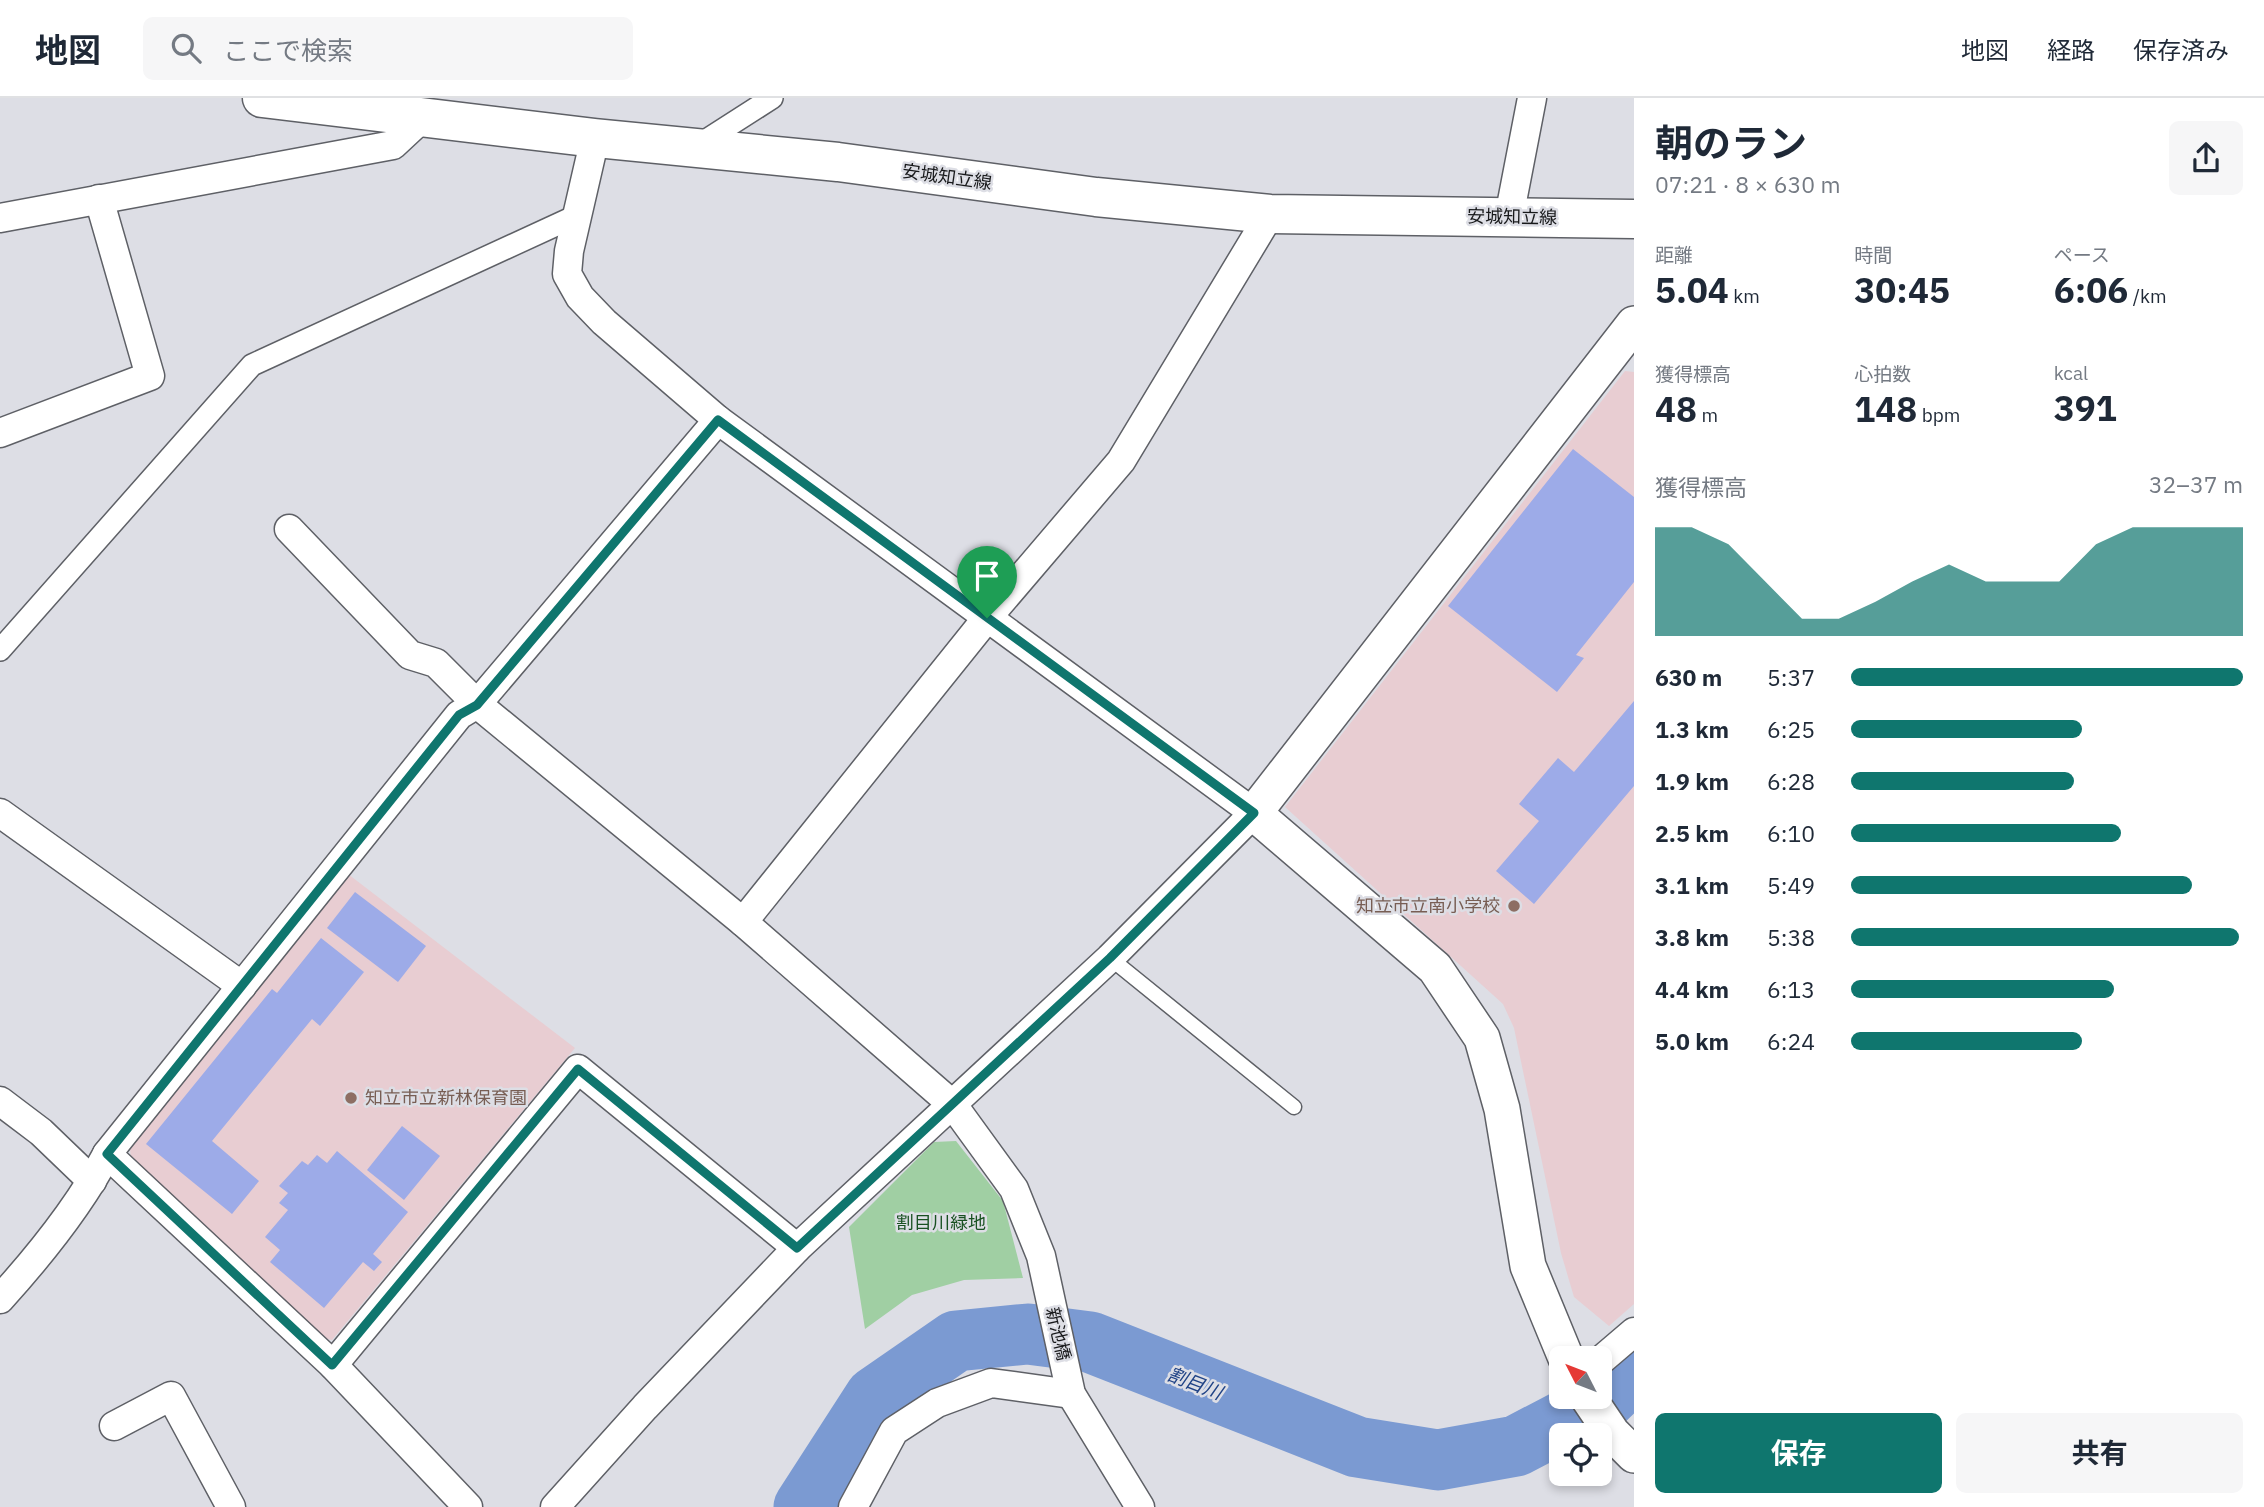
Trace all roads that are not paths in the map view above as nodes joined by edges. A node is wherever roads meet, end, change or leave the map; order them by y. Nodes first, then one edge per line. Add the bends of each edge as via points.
1 (262, 98) edge
2 (772, 98) edge
3 (1532, 98) edge
4 (422, 118) junction
5 (594, 138) junction
6 (695, 147) junction
7 (99, 199) junction
8 (1270, 214) junction
9 (578, 215) junction
10 (1509, 217) junction
11 (0, 218) edge
12 (1634, 219) edge
13 (1634, 324) edge
14 (718, 420) junction
15 (0, 433) edge
16 (289, 529) dead end
17 (987, 618) junction
18 (0, 650) edge
19 (477, 705) junction
20 (1254, 813) junction
21 (0, 815) edge
22 (743, 922) junction
23 (1110, 958) junction
24 (242, 986) junction
25 (0, 1101) edge
26 (953, 1105) junction
27 (1294, 1107) dead end
28 (107, 1154) junction
29 (92, 1181) junction
30 (797, 1248) junction
31 (0, 1299) edge
32 (1634, 1332) edge
33 (1561, 1346) edge
34 (1612, 1351) edge
35 (332, 1365) junction
36 (1069, 1384) junction
37 (1597, 1409) edge
38 (114, 1426) dead end
39 (1623, 1444) edge
40 (1136, 1505) edge
41 (231, 1507) edge
42 (468, 1507) edge
43 (555, 1507) edge
44 (853, 1507) edge

1 - 4 main road, 安城知立線
2 - 6 street
3 - 10 street
4 - 5 main road, 安城知立線
4 - 7 street via 393,145
5 - 6 main road, 安城知立線
5 - 9 street
6 - 8 main road, 安城知立線
7 - 11 street
7 - 15 street via 150,376
8 - 10 main road, 安城知立線
8 - 17 street via 1121,461
9 - 14 street via 567,274 580,297
9 - 18 street via 253,365
10 - 12 main road, 安城知立線
13 - 20 street
14 - 17 street
14 - 19 street
16 - 19 street, 新池橋 via 410,655 436,663
17 - 20 street
17 - 22 street
19 - 22 street, 新池橋
19 - 24 street via 459,715
20 - 23 street
20 - 33 street via 1435,968 1482,1038 1502,1109 1528,1266
21 - 24 street
22 - 26 street, 新池橋
23 - 26 street
23 - 27 lane
24 - 28 street
25 - 29 street via 41,1132
26 - 30 street
26 - 36 street, 新池橋 via 1014,1189 1041,1256
28 - 29 street
28 - 35 street
29 - 31 street
30 - 35 street via 578,1069
30 - 43 street
32 - 34 street
35 - 42 street
36 - 40 street, 新池橋
36 - 44 street via 991,1382 937,1403 894,1432
37 - 39 street
38 - 41 street via 172,1396

